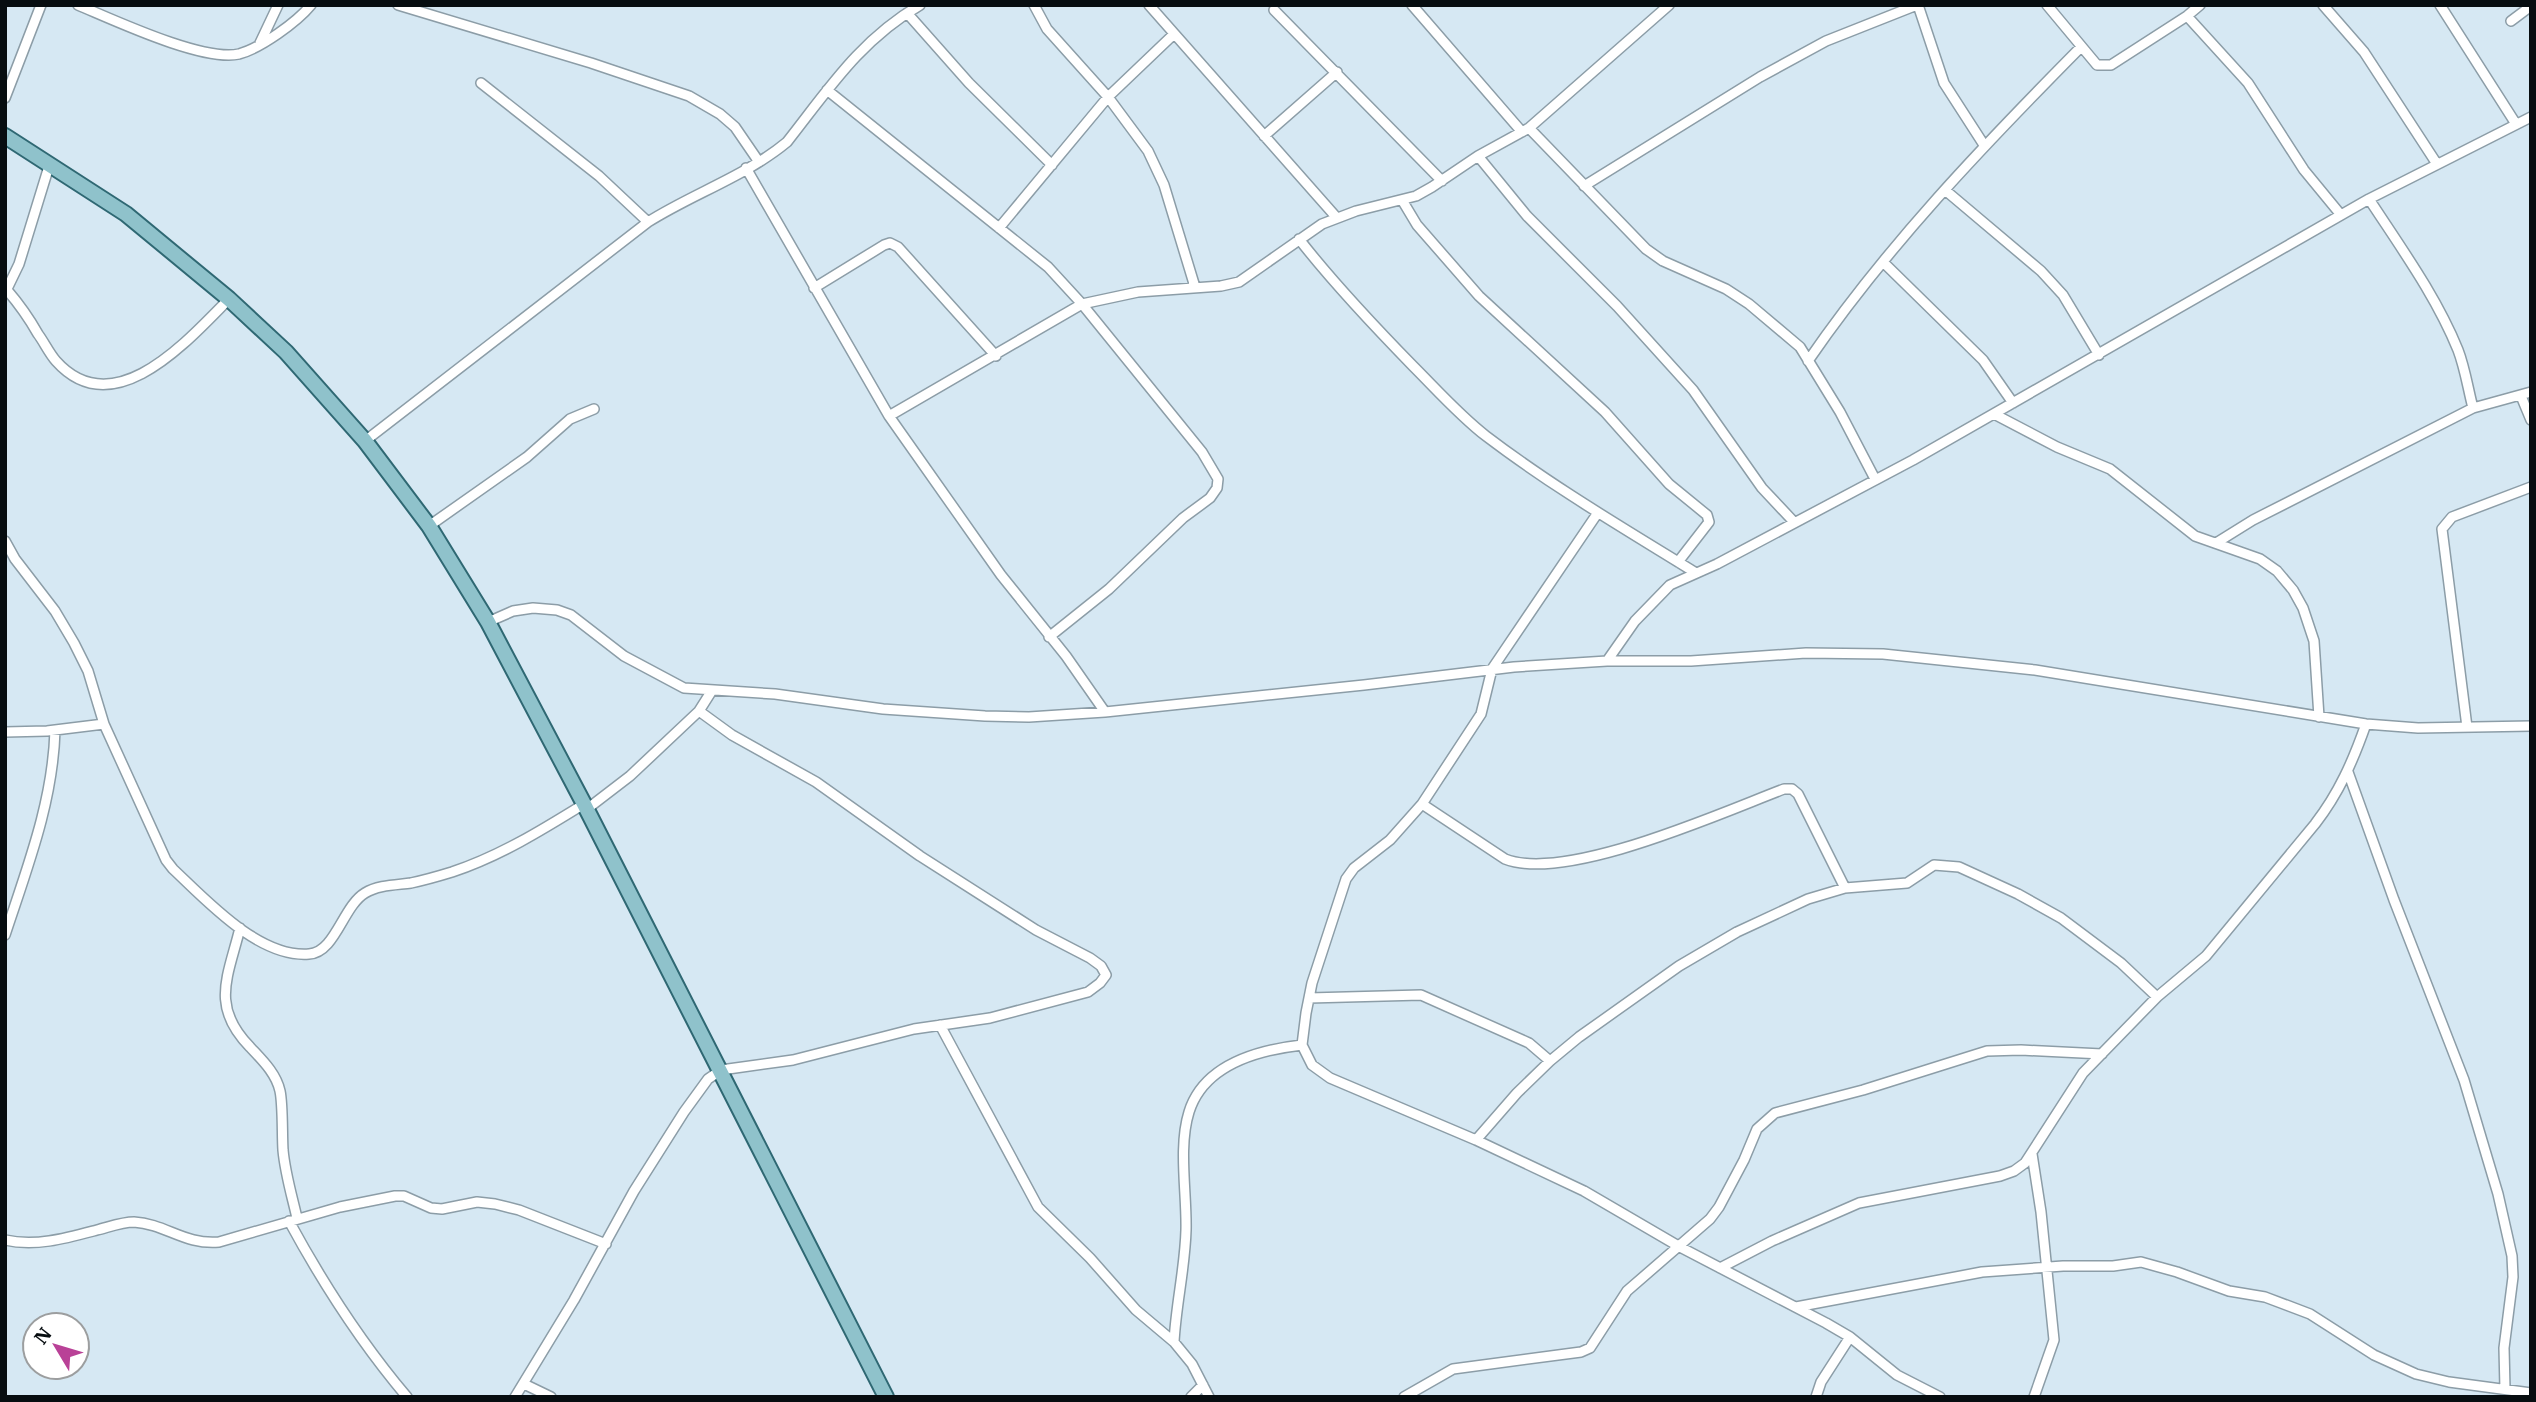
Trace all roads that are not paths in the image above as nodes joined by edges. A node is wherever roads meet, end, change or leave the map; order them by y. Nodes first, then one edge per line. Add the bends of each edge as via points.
1 (41, 5) edge
2 (78, 5) edge
3 (278, 5) edge
4 (311, 5) edge
5 (398, 5) edge
6 (920, 5) edge
7 (1034, 5) edge
8 (1149, 5) edge
9 (1412, 5) edge
10 (1669, 5) edge
11 (1917, 5) edge
12 (2047, 5) edge
13 (2200, 5) edge
14 (2323, 5) edge
15 (2440, 5) edge
16 (2531, 6) edge
17 (1274, 10) dead end
18 (907, 13) junction
19 (2187, 16) junction
20 (2511, 21) dead end
21 (1174, 34) junction
22 (260, 43) junction
23 (2081, 47) junction
24 (1337, 72) junction
25 (481, 83) dead end
26 (827, 90) junction
27 (1108, 97) junction
28 (5, 98) edge
29 (2531, 117) edge
30 (2516, 124) junction
31 (1525, 130) junction
32 (5, 136) edge
33 (1264, 136) junction
34 (1984, 145) junction
35 (1478, 156) junction
36 (759, 162) junction
37 (50, 163) junction
38 (2437, 164) junction
39 (1052, 165) junction
40 (746, 168) junction
41 (1441, 181) junction
42 (1584, 186) junction
43 (1945, 190) junction
44 (2369, 199) junction
45 (1402, 200) junction
46 (2341, 215) junction
47 (1337, 218) junction
48 (648, 222) junction
49 (999, 228) junction
50 (1299, 239) junction
51 (1883, 262) junction
52 (1195, 287) junction
53 (814, 288) junction
54 (6, 291) edge
55 (229, 299) junction
56 (1082, 304) junction
57 (2099, 355) junction
58 (996, 356) junction
59 (1808, 361) junction
60 (2526, 394) edge
61 (2013, 403) junction
62 (2473, 408) junction
63 (594, 410) dead end
64 (1994, 414) junction
65 (889, 416) junction
66 (2531, 420) edge
67 (365, 441) junction
68 (1875, 479) junction
69 (2531, 486) edge
70 (1597, 514) junction
71 (1794, 522) junction
72 (429, 526) junction
73 (5, 541) edge
74 (2216, 543) junction
75 (1678, 562) junction
76 (1696, 573) junction
77 (488, 622) junction
78 (1049, 637) junction
79 (1607, 661) junction
80 (1492, 669) junction
81 (711, 692) junction
82 (699, 711) junction
83 (1105, 712) junction
84 (2319, 717) junction
85 (104, 724) junction
86 (2366, 724) junction
87 (2531, 726) edge
88 (2467, 727) junction
89 (55, 730) junction
90 (5, 732) edge
91 (2348, 772) junction
92 (1422, 804) junction
93 (586, 807) junction
94 (1845, 888) junction
95 (240, 928) junction
96 (5, 935) edge
97 (2157, 997) junction
98 (1309, 998) junction
99 (940, 1025) junction
100 (1302, 1045) junction
101 (2102, 1054) junction
102 (1550, 1061) junction
103 (721, 1070) junction
104 (1476, 1140) junction
105 (2032, 1154) junction
106 (293, 1220) junction
107 (5, 1240) edge
108 (606, 1244) junction
109 (1680, 1247) junction
110 (1720, 1268) junction
111 (2048, 1269) junction
112 (1796, 1307) junction
113 (1850, 1337) junction
114 (1174, 1342) junction
115 (524, 1384) junction
116 (1203, 1385) junction
117 (2505, 1389) junction
118 (2531, 1393) edge
119 (407, 1397) edge
120 (514, 1397) edge
121 (551, 1397) edge
122 (886, 1397) edge
123 (1191, 1397) edge
124 (1209, 1397) edge
125 (1404, 1397) edge
126 (1816, 1397) edge
127 (1940, 1397) edge
128 (2034, 1397) edge

1 - 28 street
2 - 22 street via 188,48 239,54
3 - 22 street
4 - 22 street via 277,35
5 - 36 street via 689,96 735,127
6 - 18 street
7 - 27 street via 1047,29
8 - 21 street
9 - 31 street
10 - 31 street
11 - 34 street via 1944,83
11 - 42 street via 1826,41
12 - 23 street
13 - 19 street
14 - 38 street via 2364,52
15 - 30 street
16 - 20 street
17 - 24 street
18 - 26 street via 860,50
18 - 39 street
19 - 23 street via 2111,65 2097,65
19 - 46 street via 2248,83 2304,170
21 - 27 street
21 - 33 street
23 - 34 street
24 - 33 street
24 - 41 street
25 - 48 street via 599,176
26 - 36 street via 786,142
26 - 49 street
27 - 39 street
27 - 52 street via 1148,151 1164,185
29 - 30 street
30 - 38 street
31 - 35 street
31 - 42 street
32 - 37 main road
33 - 47 street
34 - 43 street
35 - 41 street
35 - 71 street via 1527,216 1693,390 1762,488
36 - 40 street
37 - 54 street via 19,264
37 - 55 main road via 126,214
38 - 44 street
39 - 49 street
40 - 48 street
40 - 53 street
41 - 45 street
42 - 59 street via 1646,249 1749,304 1789,336
43 - 51 street
43 - 57 street via 2041,271 2063,295
44 - 46 street
44 - 62 street via 2444,320 2459,352
45 - 47 street
45 - 75 street via 1417,225 1479,296 1605,412 1669,484 1707,515 1709,522
46 - 57 street
47 - 50 street
48 - 67 street
49 - 56 street via 1048,267
50 - 52 street via 1239,282
50 - 70 street via 1328,276 1464,416
51 - 59 street via 1843,309
51 - 61 street via 1983,360
52 - 56 street via 1138,292
53 - 58 street via 890,243
53 - 65 street
54 - 55 street via 22,307 55,360 73,376 96,384 134,378 155,368
55 - 67 main road via 286,352
56 - 58 street
56 - 78 street via 1202,452 1218,479 1210,498
57 - 61 street
58 - 65 street
59 - 68 street
60 - 62 street
60 - 66 street
61 - 64 street
62 - 74 street
63 - 72 street via 570,419 517,464
64 - 68 street
64 - 74 street via 2110,469 2195,536
65 - 78 street
67 - 72 main road
68 - 71 street
69 - 88 street via 2452,517 2442,529
70 - 75 street
70 - 80 street
71 - 76 street
72 - 77 main road
73 - 85 street via 74,643
74 - 84 street via 2260,559 2277,570 2293,590 2314,641
75 - 76 street
76 - 79 street via 1662,591
77 - 81 street via 513,611 557,610 668,680
77 - 93 main road
78 - 83 street
79 - 80 street
79 - 84 street via 1883,654 2035,670
80 - 83 street
80 - 92 street via 1481,714
81 - 82 street
81 - 83 street via 775,694 883,709 985,716
82 - 93 street via 630,776
82 - 99 street via 816,782 1036,930 1090,958 1106,975 1088,992 990,1018
84 - 86 street
85 - 89 street
85 - 95 street via 166,860
86 - 88 street
86 - 91 street
87 - 88 street
89 - 90 street
89 - 96 street via 49,795
91 - 97 street via 2332,803 2242,914 2206,956
91 - 117 street via 2464,1080 2498,1194 2512,1256
92 - 94 street via 1505,859 1557,863 1617,850 1792,789
92 - 98 street via 1346,879
93 - 95 street via 490,858 361,895 318,953 281,951
93 - 103 main road
94 - 97 street via 1895,886 1934,865 1959,867 2061,918
94 - 102 street via 1808,899 1737,932 1679,966
95 - 106 street via 225,1008 239,1035 278,1083
97 - 101 street
98 - 100 street
98 - 102 street via 1421,995 1529,1043
99 - 103 street via 793,1060
99 - 114 street via 1038,1207 1136,1310
100 - 104 street via 1312,1065 1330,1078
100 - 114 street via 1271,1049 1219,1071 1201,1089 1189,1112 1184,1274
101 - 105 street via 2070,1090
101 - 109 street via 1987,1051 1775,1113 1757,1129 1719,1208
102 - 104 street
103 - 108 street via 694,1097
103 - 122 main road
104 - 109 street via 1584,1191
105 - 110 street via 2014,1171 2000,1176 1859,1203
105 - 111 street
106 - 107 street via 219,1242 201,1243 133,1222 56,1240 20,1244
106 - 108 street via 404,1196 430,1208 477,1202 519,1210
106 - 119 street via 309,1258
108 - 115 street
109 - 110 street
109 - 125 street via 1627,1291 1590,1348 1453,1369
110 - 112 street
111 - 112 street via 1982,1272
111 - 117 street via 2150,1264 2310,1314 2374,1355 2416,1374
111 - 128 street via 2054,1340
112 - 113 street
113 - 126 street
113 - 127 street via 1897,1375
114 - 116 street
115 - 120 street
115 - 121 street
116 - 123 street
116 - 124 street
117 - 118 street

